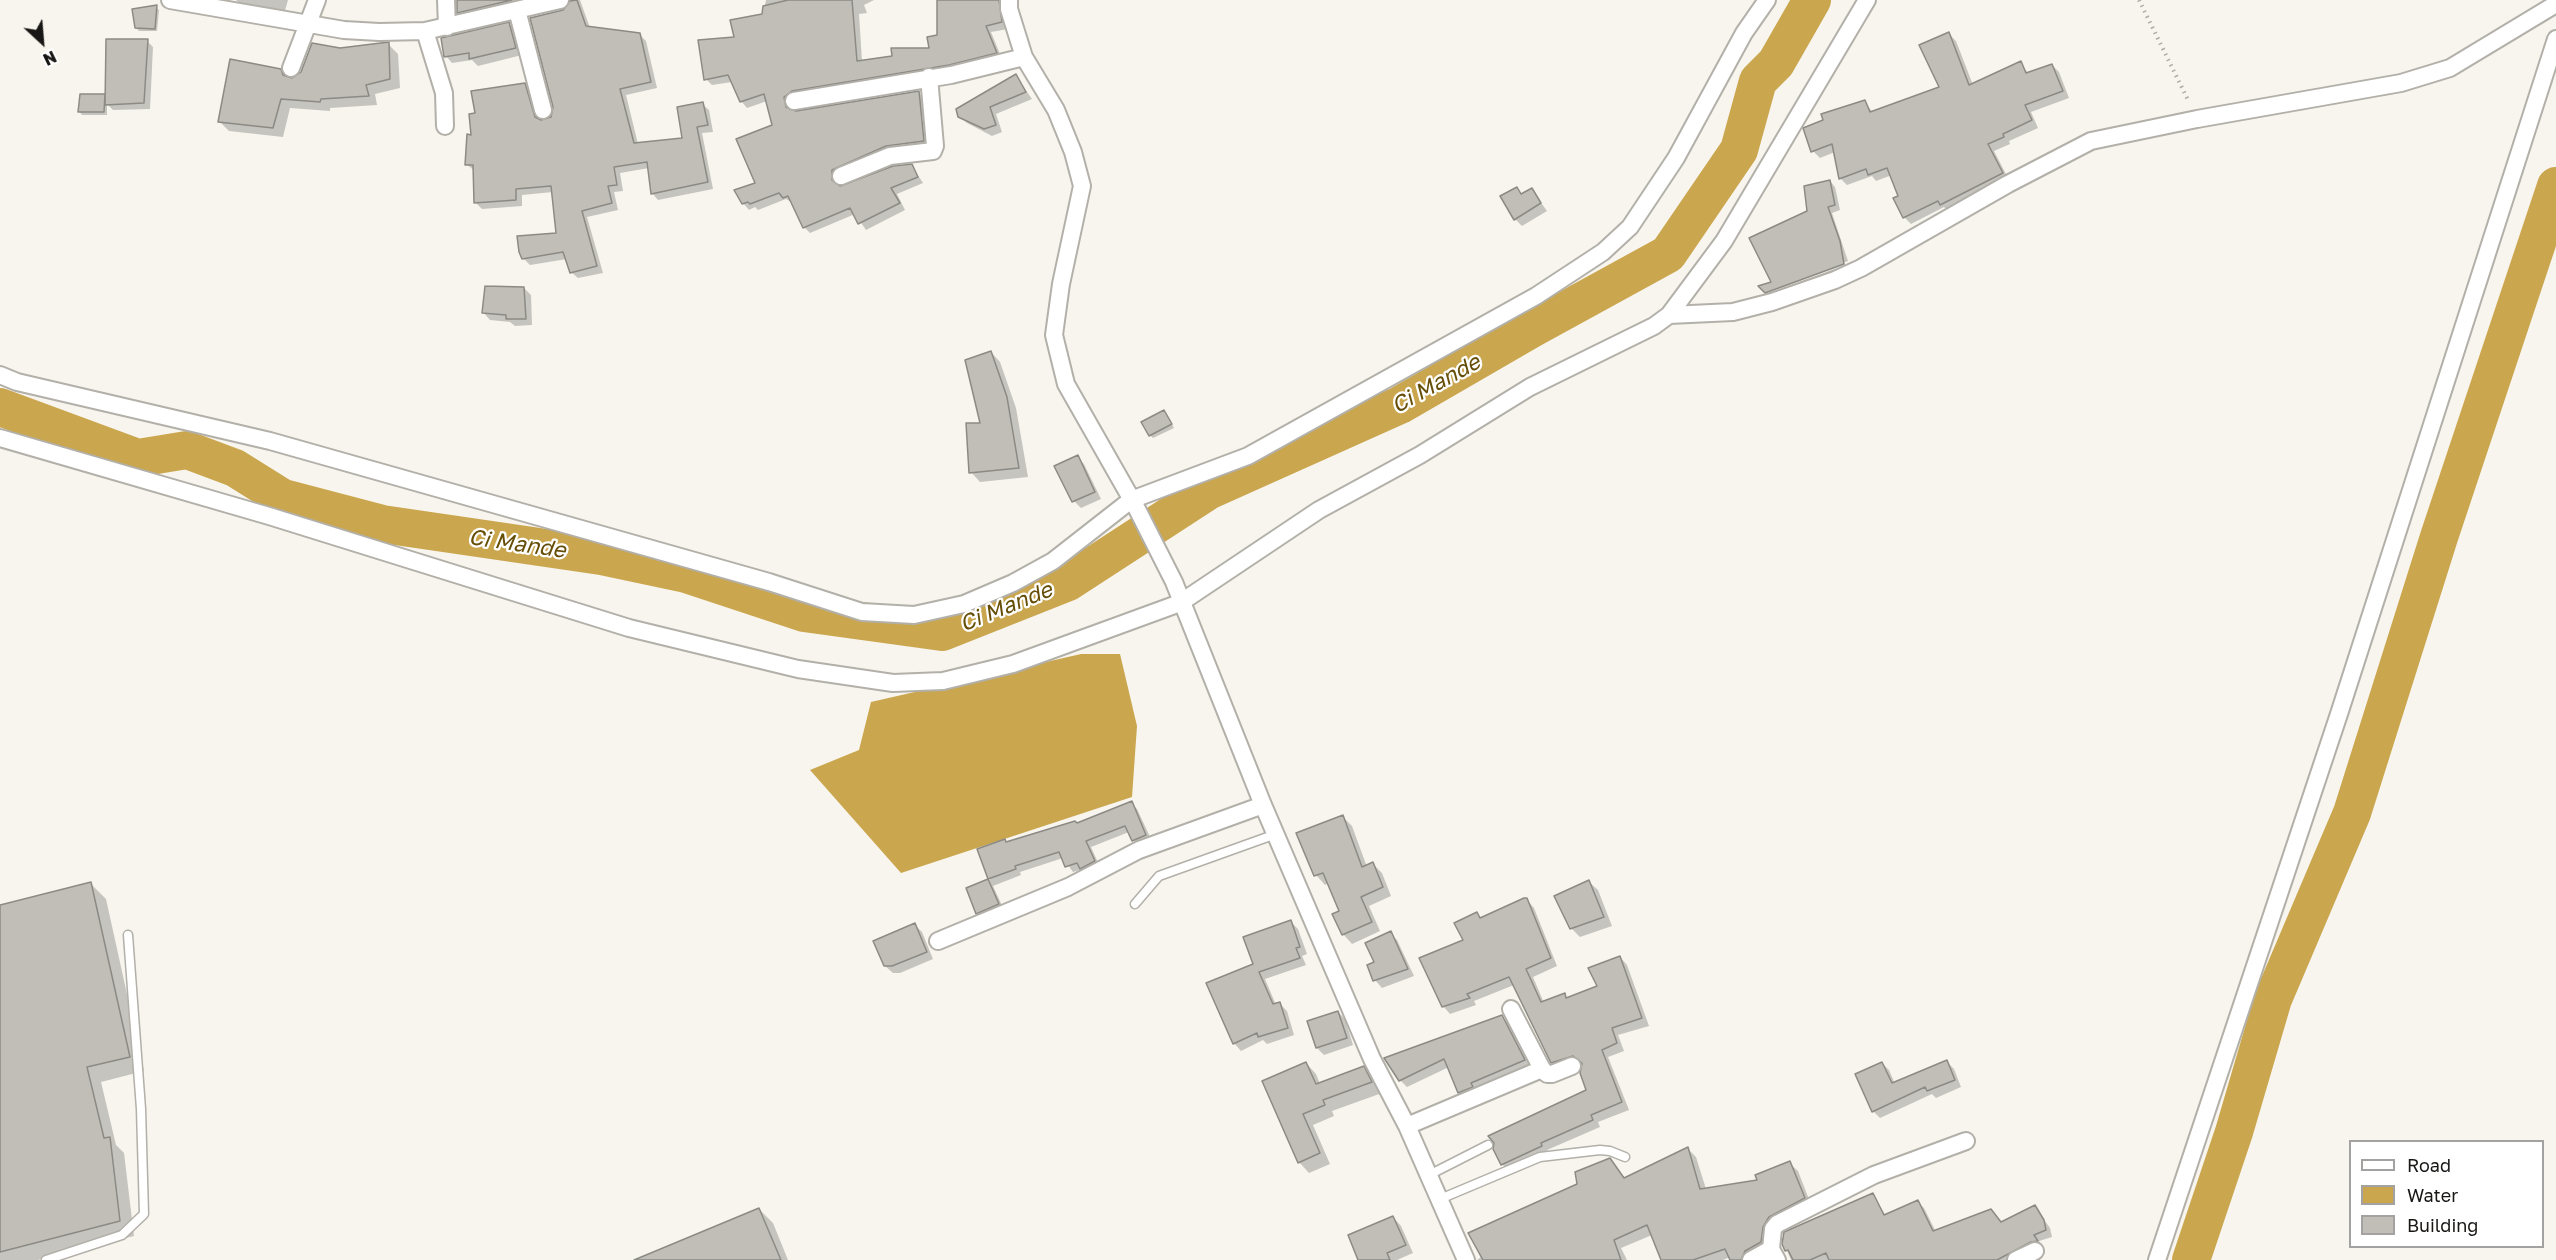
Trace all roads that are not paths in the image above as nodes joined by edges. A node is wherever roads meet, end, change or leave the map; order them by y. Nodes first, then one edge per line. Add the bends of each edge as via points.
1 (170, 0) edge
2 (317, 0) edge
3 (446, 0) edge
4 (560, 0) edge
5 (1009, 0) edge
6 (1767, 0) edge
7 (1867, 0) edge
8 (2556, 4) edge
9 (517, 10) junction
10 (309, 24) junction
11 (447, 27) junction
12 (425, 31) junction
13 (2556, 39) edge
14 (1024, 57) junction
15 (291, 68) dead end
16 (928, 77) junction
17 (794, 101) dead end
18 (543, 110) dead end
19 (445, 126) dead end
20 (841, 176) dead end
21 (1669, 315) junction
22 (0, 375) edge
23 (0, 438) edge
24 (1133, 504) junction
25 (1180, 603) junction
26 (1263, 805) junction
27 (1276, 834) junction
28 (1135, 904) dead end
29 (128, 935) dead end
30 (938, 941) dead end
31 (1511, 1009) dead end
32 (1572, 1066) dead end
33 (1542, 1069) junction
34 (1407, 1126) junction
35 (1966, 1140) dead end
36 (1488, 1145) dead end
37 (1625, 1158) dead end
38 (1429, 1175) junction
39 (1440, 1199) junction
40 (2035, 1251) dead end
41 (1774, 1254) edge
42 (46, 1260) edge
43 (1466, 1260) edge
44 (1751, 1260) edge
45 (2016, 1260) edge
46 (2157, 1260) edge

1 - 10 street
2 - 10 street
3 - 11 street
4 - 9 street
5 - 14 street
6 - 24 street via 1744,33 1676,158 1630,227 1603,252 1506,313 1248,456
7 - 21 street via 1724,241
8 - 21 street via 2450,68 2401,83 2091,141 1835,280 1733,312
9 - 11 street
9 - 18 street
10 - 12 street via 344,30
10 - 15 street
11 - 12 street
12 - 19 street via 444,93
13 - 46 street via 2339,714
14 - 16 street
14 - 24 street via 1056,111 1082,186 1054,336 1060,368 1072,397
16 - 17 street
16 - 20 street via 933,151 890,156
21 - 25 street via 1530,387 1420,455 1320,510
22 - 24 street via 270,441 769,582 862,612 914,615 974,600 1053,561
23 - 25 street via 630,628 798,669 893,683 943,681 1013,664
24 - 25 street via 1174,582
25 - 26 street
26 - 27 street
26 - 30 street via 1139,850 1068,887
27 - 28 lane via 1159,876
27 - 34 street via 1372,1059
29 - 42 lane via 141,1109 144,1214 122,1235
31 - 33 street
32 - 33 street via 1552,1074
33 - 34 street
34 - 38 street
35 - 41 street via 1874,1175 1777,1224 1773,1229
36 - 38 lane
37 - 39 lane via 1610,1150 1540,1157
38 - 39 street
39 - 43 street
40 - 45 street
41 - 44 street

